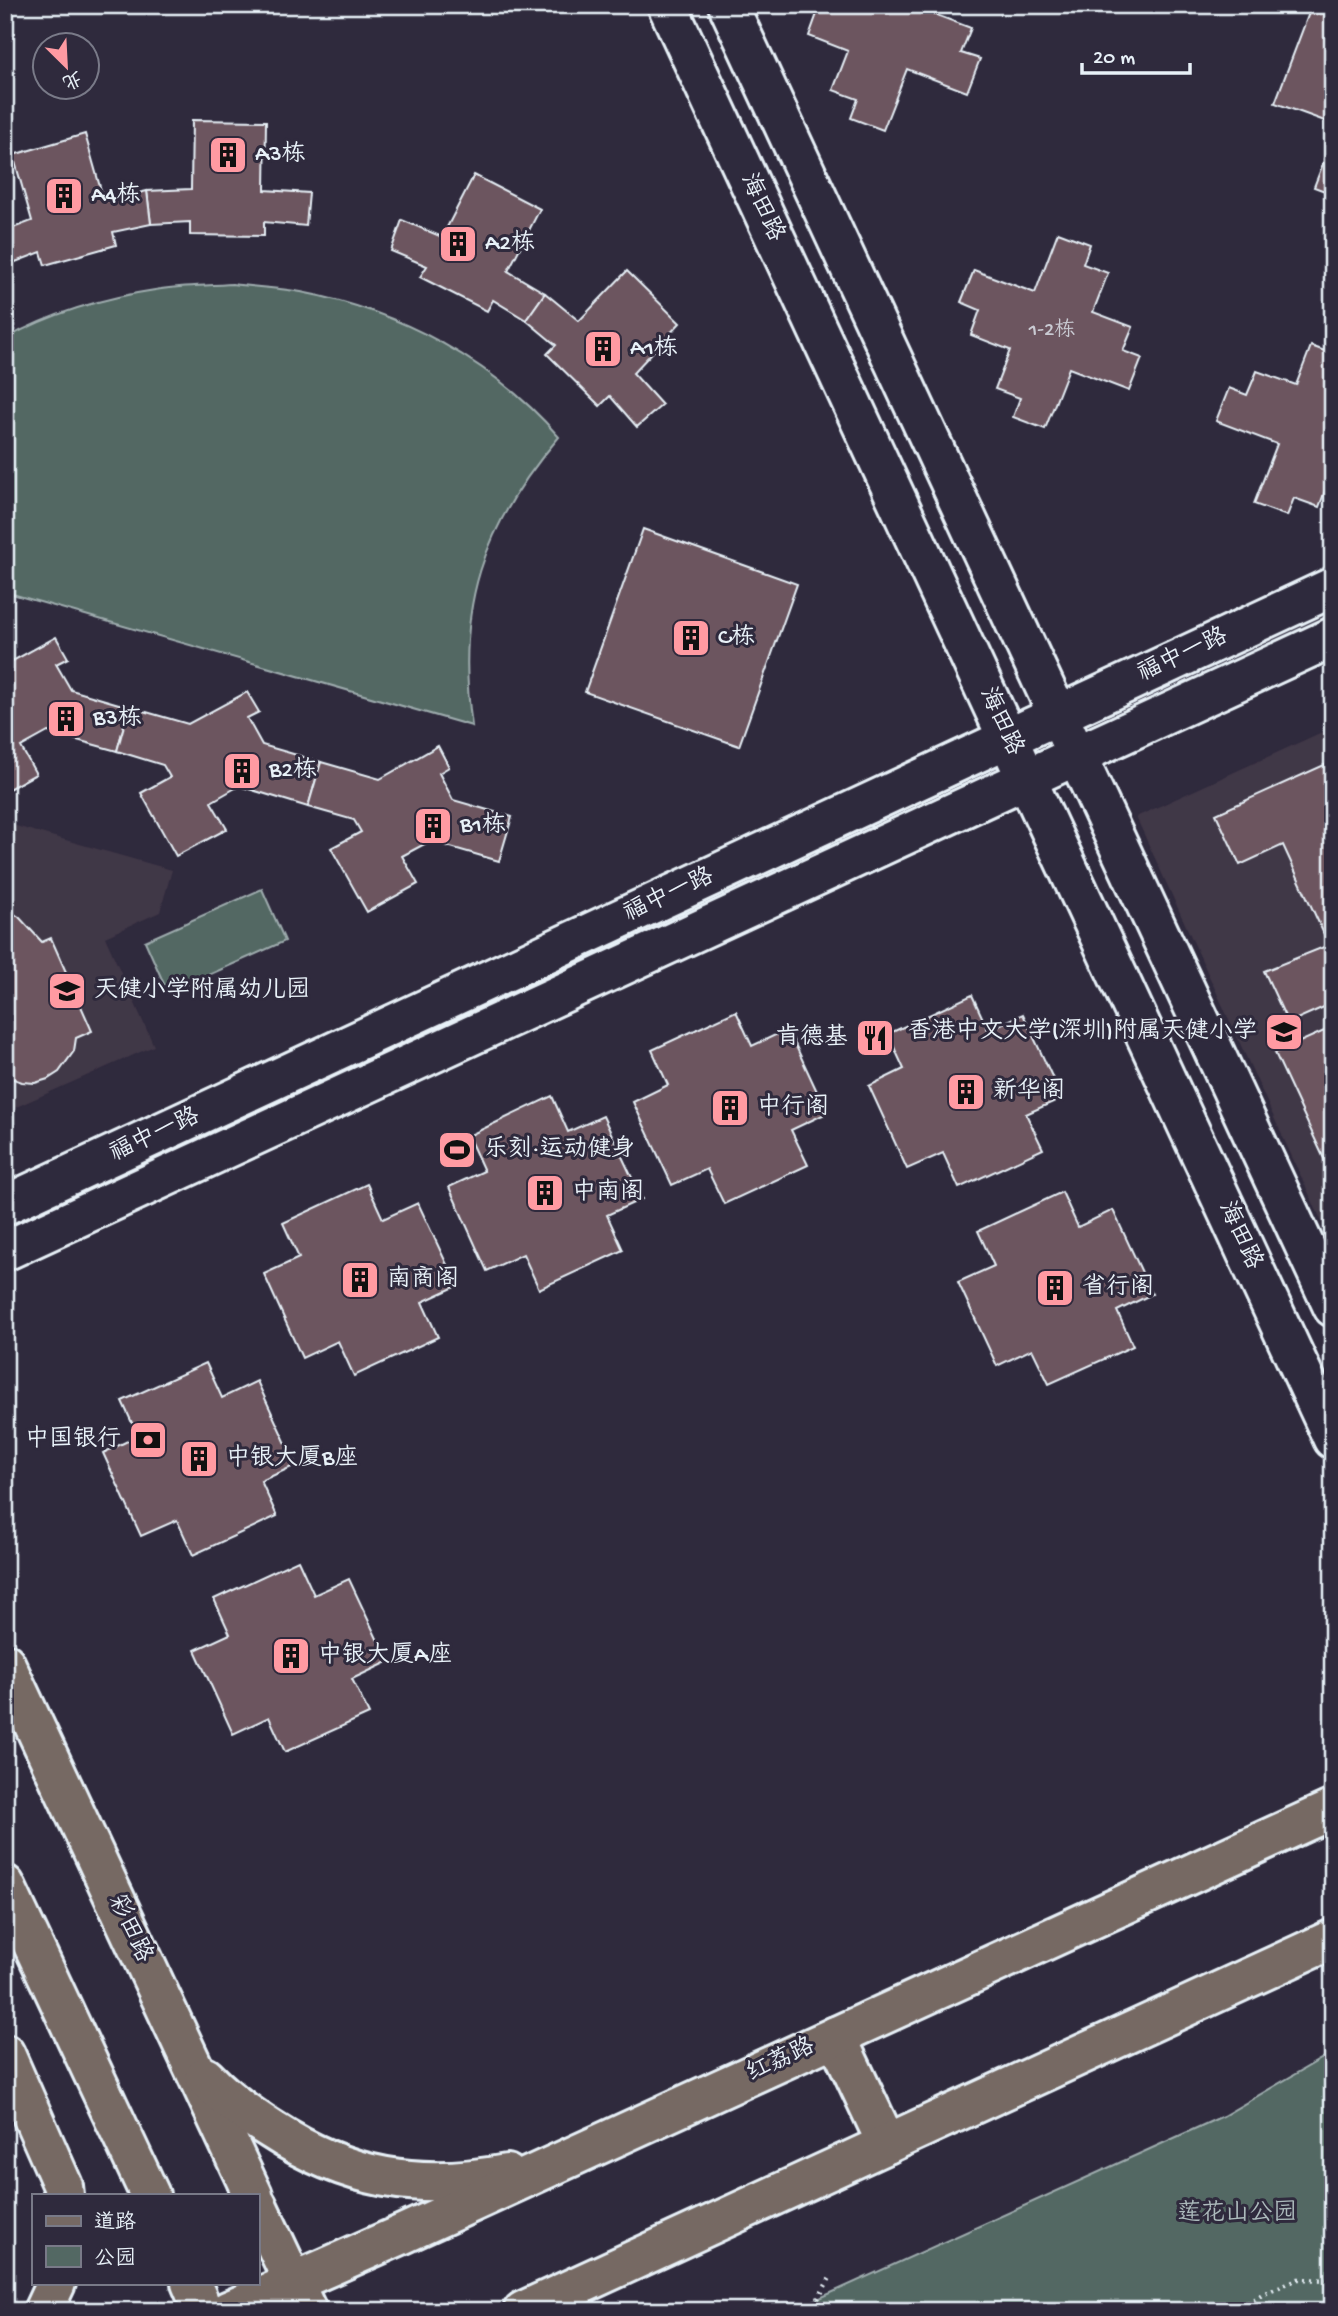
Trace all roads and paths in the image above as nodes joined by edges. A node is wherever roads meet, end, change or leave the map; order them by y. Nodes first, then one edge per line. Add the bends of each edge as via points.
1 (667, 5) edge
2 (728, 5) edge
3 (1333, 587) edge
4 (1333, 637) edge
5 (1058, 715) junction
6 (1007, 738) junction
7 (1076, 755) junction
8 (1027, 779) junction
9 (5, 1205) edge
10 (5, 1251) edge
11 (1333, 1307) edge
12 (1333, 1439) edge
13 (5, 1663) edge
14 (1333, 1809) edge
15 (5, 1885) edge
16 (1333, 1939) edge
17 (836, 2036) junction
18 (5, 2054) edge
19 (191, 2062) junction
20 (887, 2144) junction
21 (579, 2154) junction
22 (64, 2194) edge
23 (150, 2194) edge
24 (253, 2194) edge
25 (259, 2209) edge
26 (831, 2276) dead end
27 (591, 2280) junction
28 (1333, 2280) edge
29 (56, 2284) edge
30 (191, 2284) edge
31 (300, 2297) edge
32 (43, 2311) edge
33 (203, 2311) edge
34 (228, 2311) edge
35 (523, 2311) edge
36 (549, 2311) edge
37 (811, 2311) edge
38 (1236, 2311) edge

1 - 6 street, 海田路
2 - 5 street
3 - 5 street, 福中一路
4 - 7 street, 福中一路
5 - 6 street, 福中一路
5 - 7 street
6 - 8 street, 海田路
6 - 9 street, 福中一路
7 - 8 street, 福中一路
7 - 11 street
8 - 10 street, 福中一路
8 - 12 street, 海田路
13 - 19 main road, 彩田路
14 - 17 main road, 红荔路
15 - 23 main road
16 - 20 main road
17 - 20 main road
17 - 21 main road, 红荔路
18 - 22 main road
19 - 21 main road via 223,2095 279,2135 334,2164 369,2175 468,2180 527,2171
19 - 24 main road, 彩田路
20 - 27 main road
21 - 31 main road, 红荔路
25 - 31 main road
26 - 37 path
27 - 35 main road
27 - 36 main road
28 - 38 path via 1298,2279
29 - 32 main road
30 - 33 main road
31 - 34 main road, 红荔路

